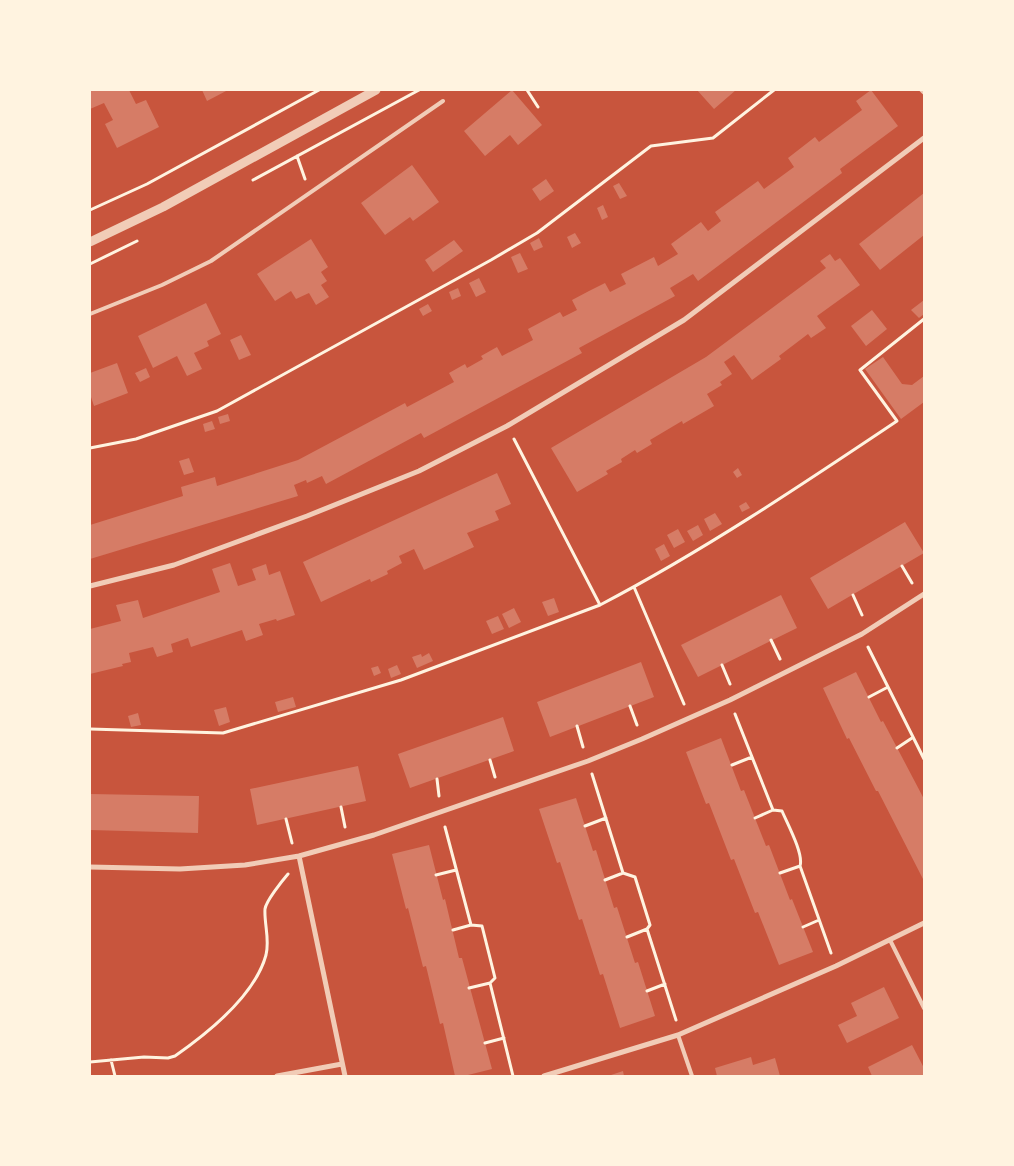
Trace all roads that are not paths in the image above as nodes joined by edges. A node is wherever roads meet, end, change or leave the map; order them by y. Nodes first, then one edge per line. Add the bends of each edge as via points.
1 (376, 90) edge
2 (443, 101) dead end
3 (924, 138) edge
4 (90, 242) edge
5 (90, 314) edge
6 (90, 586) edge
7 (924, 594) edge
8 (299, 856) junction
9 (90, 867) edge
10 (924, 922) edge
11 (890, 940) junction
12 (924, 1008) edge
13 (678, 1035) junction
14 (342, 1064) junction
15 (277, 1076) edge
16 (345, 1076) edge
17 (544, 1076) edge
18 (692, 1076) edge

1 - 4 street via 163,207
2 - 5 lane via 211,261
3 - 6 street via 684,320 507,426 419,471 307,516 174,565
7 - 8 street via 862,634 730,700 588,762
8 - 9 street via 245,865 180,869
8 - 14 street
10 - 11 street
11 - 12 lane
11 - 13 street
13 - 17 street
13 - 18 lane
14 - 15 street
14 - 16 street

